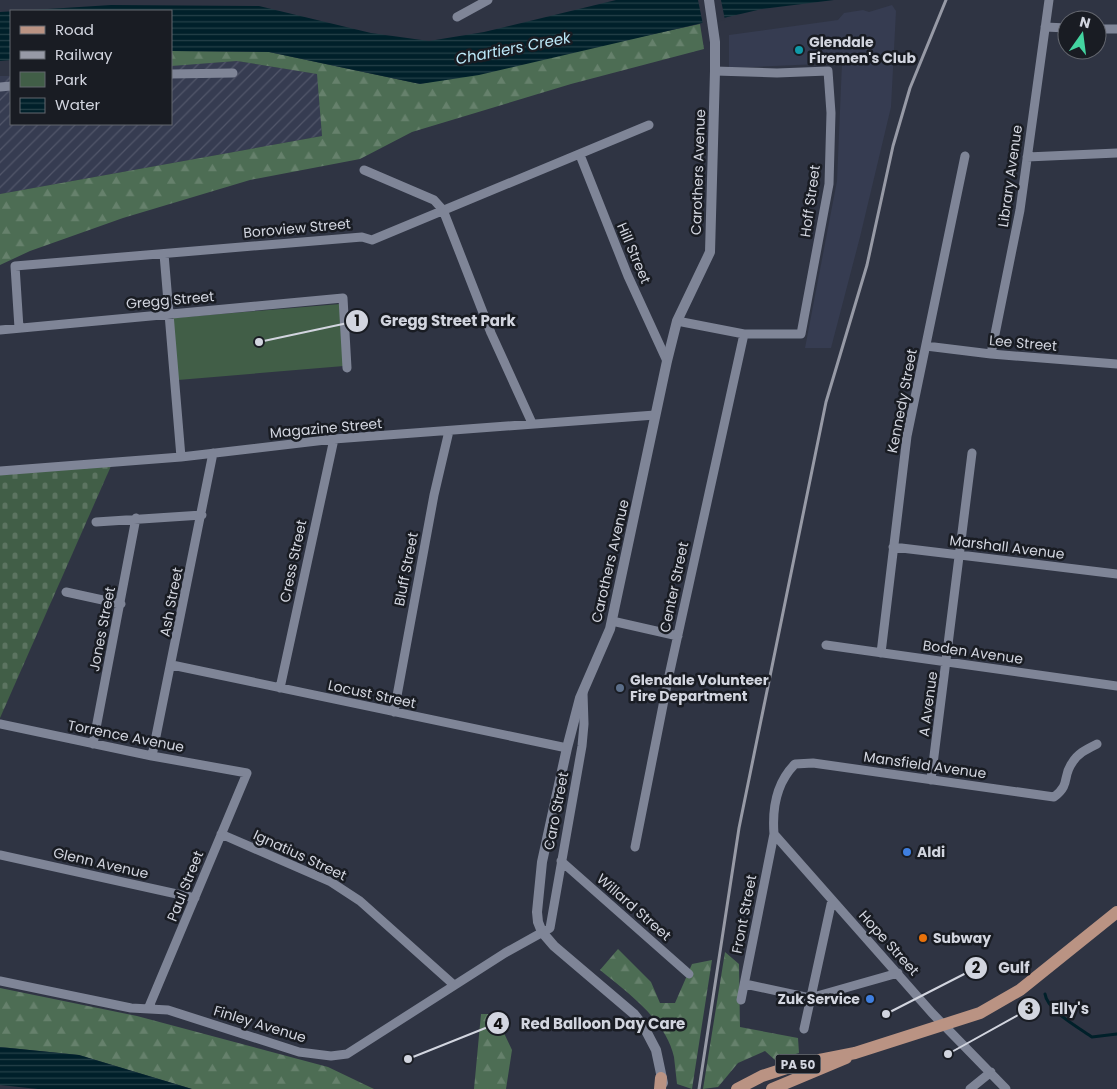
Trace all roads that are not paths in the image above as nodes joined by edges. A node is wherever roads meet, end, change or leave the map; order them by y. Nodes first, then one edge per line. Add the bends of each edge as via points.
1 (488, 0) edge
2 (709, 0) edge
3 (1049, 0) edge
4 (457, 17) dead end
5 (1045, 27) junction
6 (1057, 28) edge
7 (715, 72) junction
8 (172, 74) edge
9 (233, 74) dead end
10 (649, 125) dead end
11 (1117, 152) edge
12 (580, 155) junction
13 (965, 156) dead end
14 (1027, 157) junction
15 (364, 170) dead end
16 (443, 210) junction
17 (164, 254) junction
18 (169, 314) junction
19 (677, 321) junction
20 (19, 328) junction
21 (0, 330) edge
22 (744, 334) junction
23 (926, 346) junction
24 (991, 354) junction
25 (667, 360) junction
26 (1117, 364) edge
27 (348, 368) dead end
28 (655, 415) junction
29 (532, 424) junction
30 (449, 431) junction
31 (334, 439) junction
32 (213, 453) junction
33 (972, 453) dead end
34 (181, 457) junction
35 (0, 471) edge
36 (202, 515) junction
37 (136, 518) junction
38 (96, 522) dead end
39 (893, 547) junction
40 (960, 555) junction
41 (1117, 574) edge
42 (66, 592) dead end
43 (121, 604) junction
44 (612, 621) junction
45 (678, 636) junction
46 (826, 645) dead end
47 (881, 653) junction
48 (947, 662) junction
49 (172, 665) junction
50 (1117, 686) edge
51 (280, 688) junction
52 (583, 690) junction
53 (394, 712) junction
54 (0, 724) edge
55 (94, 744) junction
56 (1097, 744) dead end
57 (567, 748) junction
58 (152, 756) junction
59 (247, 773) joint
60 (932, 780) junction
61 (220, 834) junction
62 (774, 834) junction
63 (635, 847) dead end
64 (0, 854) edge
65 (560, 861) junction
66 (195, 898) junction
67 (832, 900) junction
68 (1117, 912) edge
69 (542, 932) junction
70 (898, 973) junction
71 (689, 974) dead end
72 (0, 981) edge
73 (744, 984) junction
74 (454, 985) junction
75 (810, 998) junction
76 (741, 1000) dead end
77 (148, 1009) junction
78 (946, 1026) junction
79 (804, 1029) dead end
80 (855, 1053) junction
81 (990, 1072) junction
82 (663, 1086) edge
83 (737, 1089) edge
84 (772, 1089) edge
85 (970, 1089) edge
86 (1006, 1089) edge

1 - 4 street
2 - 7 street, Carothers Avenue
3 - 5 street, Library Avenue
5 - 6 street
5 - 14 street, Library Avenue
7 - 19 street, Carothers Avenue via 710,252
7 - 22 street, Hoff Street via 828,70 831,113 829,184 801,334
8 - 9 street
10 - 12 street, Boroview Street
11 - 14 street
12 - 16 street, Boroview Street
12 - 25 street, Hill Street via 628,276
13 - 23 street, Kennedy Street
14 - 24 street, Library Avenue via 1020,210
15 - 16 street via 434,200
16 - 17 street, Boroview Street via 372,240 362,237
16 - 29 street via 491,333
17 - 18 street
17 - 20 street, Boroview Street via 14,266
18 - 20 street, Gregg Street
18 - 27 street, Gregg Street via 343,298
18 - 34 street
19 - 22 street
19 - 25 street, Carothers Avenue
20 - 21 street, Gregg Street
22 - 45 street, Center Street
23 - 24 street, Lee Street
23 - 39 street, Kennedy Street via 907,436
24 - 26 street, Lee Street
25 - 28 street, Carothers Avenue
28 - 29 street, Magazine Street
28 - 44 street, Carothers Avenue
29 - 30 street, Magazine Street
30 - 31 street, Magazine Street
30 - 53 street, Bluff Street via 432,504
31 - 32 street, Magazine Street
31 - 51 street, Cress Street
32 - 34 street, Magazine Street
32 - 36 street, Ash Street
33 - 40 street, A Avenue
34 - 35 street, Magazine Street
36 - 37 street
36 - 49 street, Ash Street
37 - 38 street
37 - 43 street, Jones Street
39 - 40 street, Marshall Avenue
39 - 47 street, Kennedy Street
40 - 41 street, Marshall Avenue
40 - 48 street, A Avenue
42 - 43 street
43 - 55 street, Jones Street
44 - 45 street
44 - 52 street, Carothers Avenue
45 - 63 street, Center Street
46 - 47 street, Boden Avenue
47 - 48 street, Boden Avenue
48 - 50 street, Boden Avenue
48 - 60 street, A Avenue
49 - 51 street, Locust Street
49 - 58 street, Ash Street
51 - 53 street, Locust Street
52 - 57 street, Carothers Avenue
52 - 65 street, Caro Street via 582,746
53 - 57 street, Locust Street
54 - 55 street, Torrence Avenue
55 - 58 street, Torrence Avenue
56 - 60 street, Mansfield Avenue via 1082,752 1071,764 1064,789 1054,797
57 - 69 street, Carothers Avenue via 542,862 537,912
58 - 59 street, Torrence Avenue
59 - 61 street, Paul Street
60 - 62 street, Mansfield Avenue via 813,763 795,764 785,775 777,794
61 - 66 street, Paul Street
61 - 74 street, Ignatius Street via 331,882 360,900
62 - 67 street, Hope Street
62 - 73 street, Front Street
64 - 66 street, Glenn Avenue
65 - 69 street, Caro Street via 553,922
65 - 71 street, Willard Street
66 - 77 street, Paul Street
67 - 70 street, Hope Street
67 - 75 street
68 - 78 main road, PA 50 via 1007,998
69 - 74 street, Finley Avenue
69 - 82 street via 634,1014 656,1050
70 - 75 street
70 - 78 street, Hope Street
72 - 77 street, Finley Avenue
73 - 75 street
73 - 76 street, Front Street
74 - 77 street, Finley Avenue via 347,1054 331,1056 299,1052 168,1010
75 - 79 street
78 - 80 main road, PA 50
78 - 81 street, Hope Street
80 - 83 main road, PA 50 via 799,1064 744,1083
80 - 84 main road, PA 50
81 - 85 street
81 - 86 street, Hope Street

